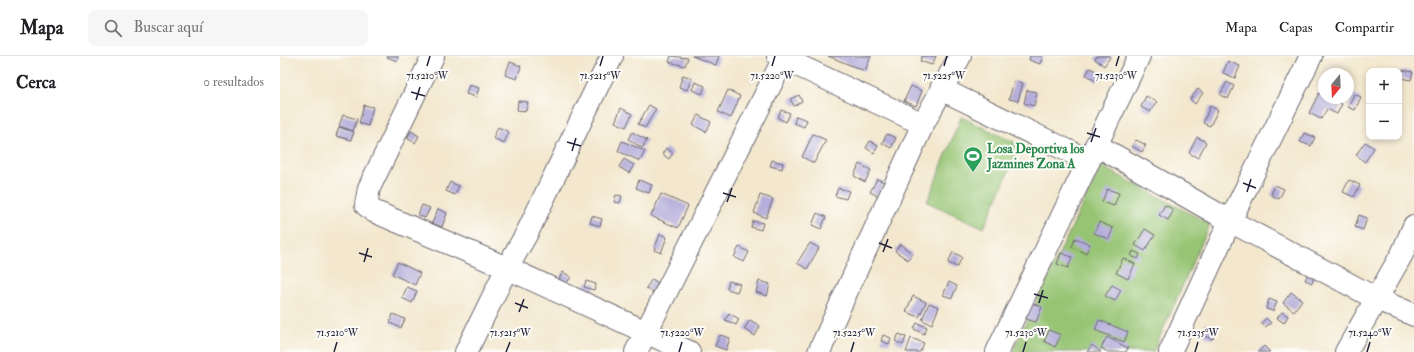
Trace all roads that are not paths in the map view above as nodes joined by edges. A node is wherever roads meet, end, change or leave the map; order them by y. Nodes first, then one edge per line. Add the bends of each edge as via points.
1 (432, 56) edge
2 (612, 56) edge
3 (960, 56) edge
4 (1139, 56) edge
5 (1311, 56) edge
6 (782, 57) edge
7 (941, 89) junction
8 (923, 124) junction
9 (1093, 153) junction
10 (1230, 221) junction
11 (1414, 226) edge
12 (507, 268) junction
13 (1377, 299) junction
14 (1414, 315) edge
15 (645, 332) junction
16 (466, 352) edge
17 (636, 352) edge
18 (690, 352) edge
19 (819, 352) edge
20 (997, 352) edge
21 (1170, 352) edge
22 (1346, 352) edge

1 - 12 street via 368,188 366,204 373,211
2 - 12 street via 527,233
3 - 7 street
4 - 9 street
5 - 10 street
6 - 8 street
6 - 15 street
7 - 8 street
7 - 9 street
8 - 19 street
9 - 10 street
9 - 20 street
10 - 13 street
10 - 21 street
11 - 13 street
12 - 15 street
12 - 16 street
13 - 14 street
13 - 22 street
15 - 17 street
15 - 18 street

